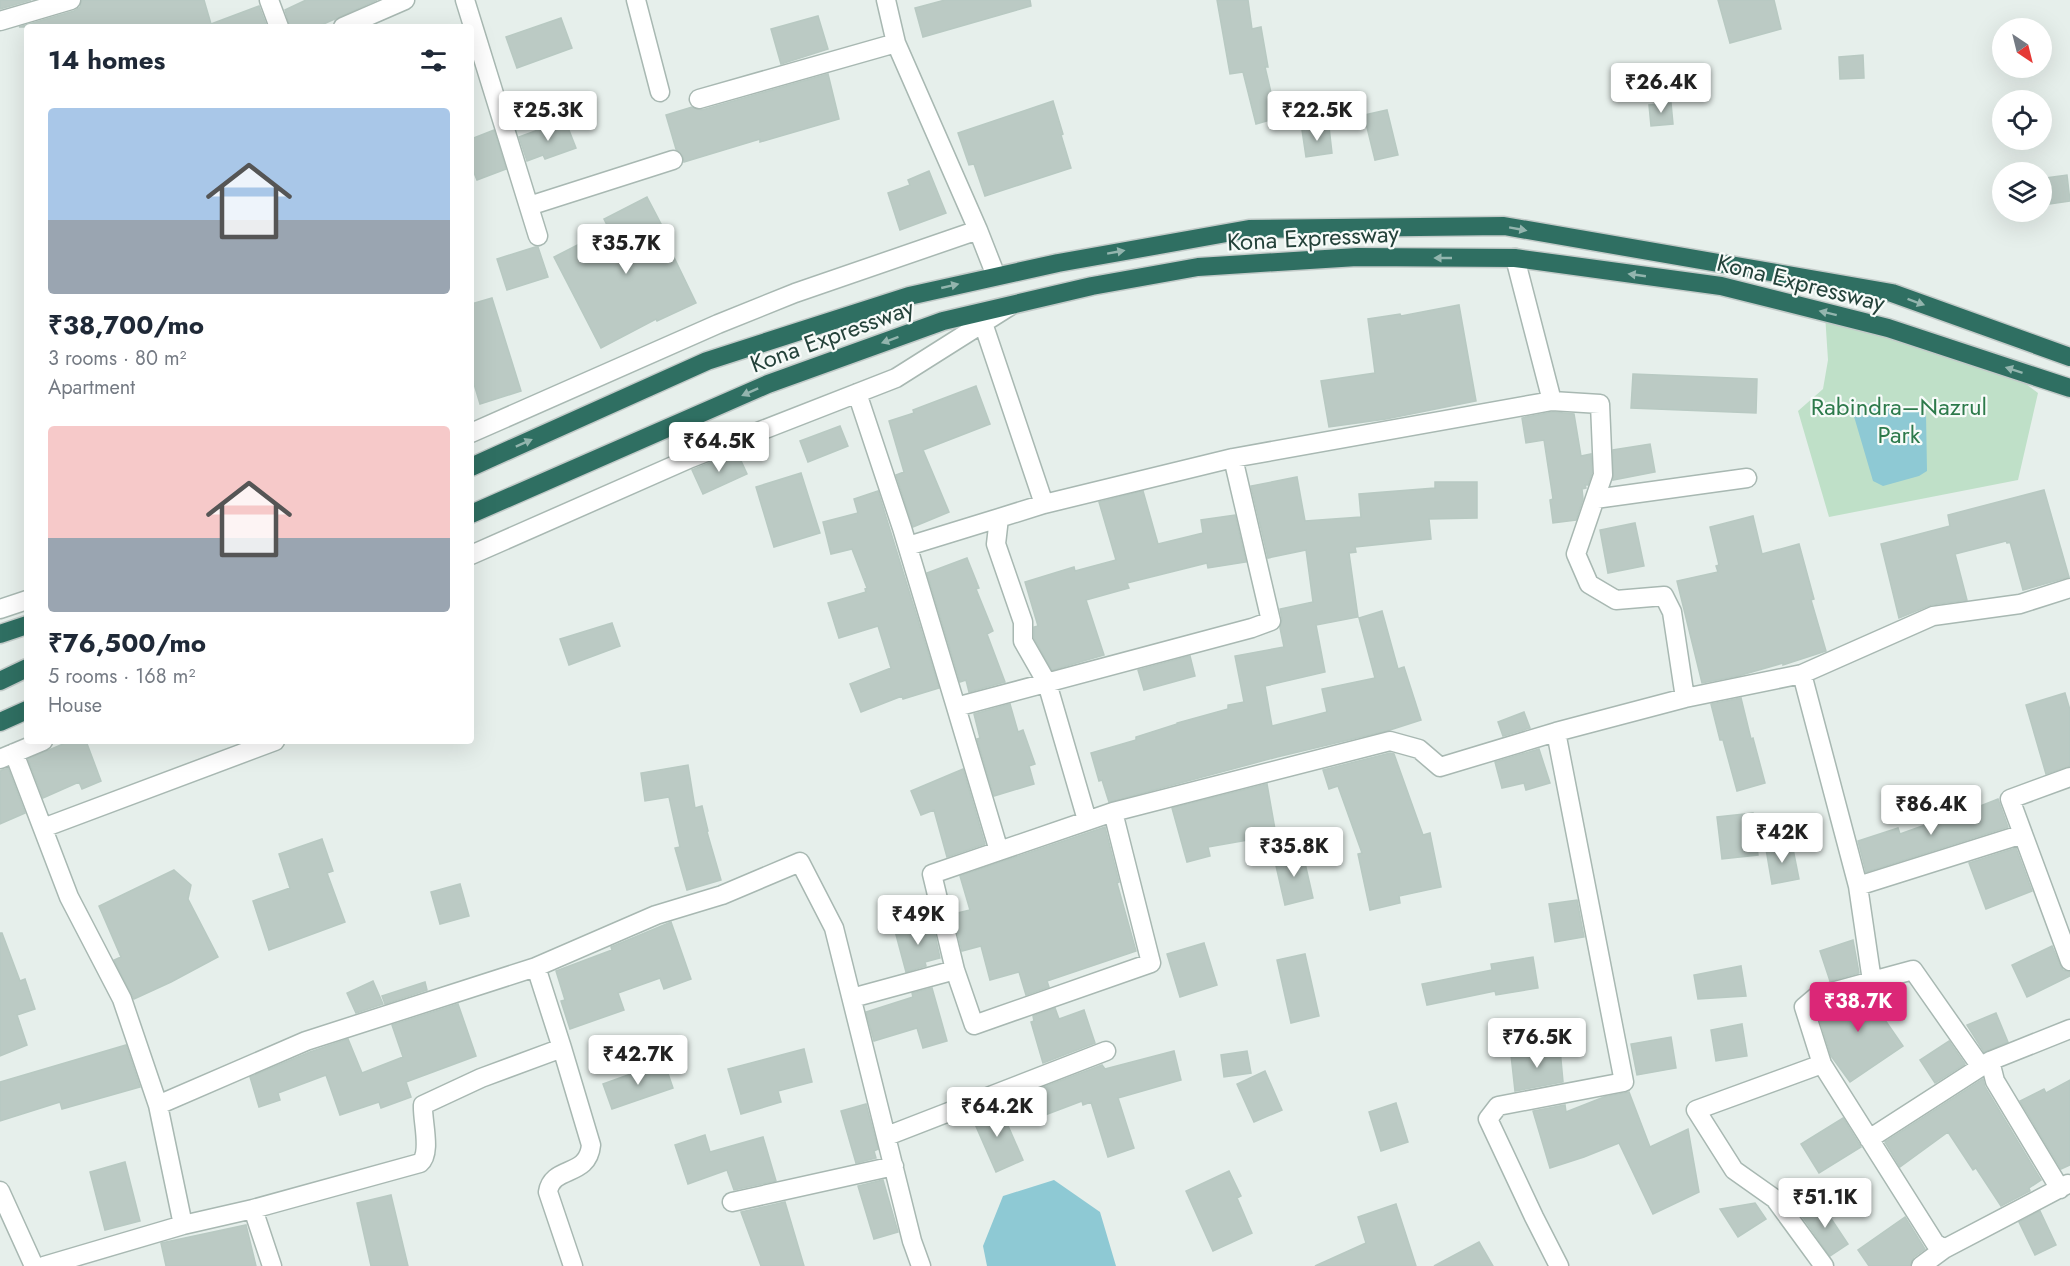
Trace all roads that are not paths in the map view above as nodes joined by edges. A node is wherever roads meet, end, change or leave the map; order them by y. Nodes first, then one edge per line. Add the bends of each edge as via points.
1 (71, 0) edge
2 (269, 0) edge
3 (405, 0) edge
4 (465, 0) edge
5 (636, 0) edge
6 (886, 0) edge
7 (0, 21) edge
8 (278, 24) edge
9 (350, 24) edge
10 (472, 24) edge
11 (474, 29) edge
12 (896, 43) junction
13 (660, 92) dead end
14 (699, 99) dead end
15 (673, 160) dead end
16 (529, 206) junction
17 (978, 230) junction
18 (538, 236) dead end
19 (1515, 258) junction
20 (996, 276) junction
21 (1012, 305) junction
22 (983, 324) junction
23 (2070, 357) edge
24 (2070, 388) edge
25 (857, 393) junction
26 (1552, 401) junction
27 (474, 432) edge
28 (1233, 458) junction
29 (474, 466) edge
30 (1747, 478) dead end
31 (1595, 499) junction
32 (1044, 504) junction
33 (474, 513) edge
34 (999, 518) junction
35 (908, 546) junction
36 (474, 554) edge
37 (2070, 588) edge
38 (24, 601) edge
39 (0, 609) edge
40 (24, 626) edge
41 (0, 634) edge
42 (24, 669) edge
43 (1802, 674) junction
44 (0, 681) edge
45 (1047, 683) junction
46 (1685, 698) junction
47 (956, 707) junction
48 (24, 711) edge
49 (0, 722) edge
50 (1556, 732) junction
51 (36, 744) edge
52 (267, 744) edge
53 (7, 756) edge
54 (2070, 777) edge
55 (1113, 812) junction
56 (1087, 820) junction
57 (42, 828) junction
58 (2023, 834) junction
59 (999, 851) junction
60 (1858, 886) junction
61 (2069, 958) edge
62 (536, 967) junction
63 (956, 970) junction
64 (1872, 981) junction
65 (852, 998) junction
66 (2070, 1029) edge
67 (562, 1048) junction
68 (1106, 1051) dead end
69 (1822, 1064) junction
70 (1986, 1064) junction
71 (158, 1105) junction
72 (887, 1136) junction
73 (1869, 1139) junction
74 (894, 1166) junction
75 (2065, 1186) edge
76 (0, 1191) edge
77 (732, 1202) dead end
78 (253, 1209) junction
79 (183, 1225) junction
80 (1944, 1249) junction
81 (34, 1266) edge
82 (44, 1266) edge
83 (272, 1266) edge
84 (573, 1266) edge
85 (921, 1266) edge
86 (1559, 1266) edge
87 (1824, 1266) edge
88 (1921, 1266) edge

1 - 7 street
2 - 8 street
3 - 9 street
4 - 10 street
5 - 13 street
6 - 12 street
11 - 16 street
12 - 14 street
12 - 17 street
15 - 16 street
16 - 18 street
17 - 20 street
17 - 27 street via 795,293
19 -> 21 highway, Kona Expressway via 1357,257 1198,267
24 -> 19 highway, Kona Expressway via 1888,328 1721,286
19 - 26 street
20 -> 23 highway, Kona Expressway via 1249,229 1504,226 1892,293
29 -> 20 highway, Kona Expressway via 707,361 909,296
21 - 22 street
21 -> 33 highway, Kona Expressway via 943,321 768,384
22 - 25 street via 896,378
22 - 32 street
25 - 35 street
25 - 36 street via 691,458
26 - 28 street
26 - 31 street via 1599,404 1603,476
28 - 32 street
28 - 45 street via 1271,621
30 - 31 street
31 - 46 street via 1576,554 1589,584 1616,600 1664,596 1672,612
32 - 34 street
34 - 35 street
34 - 45 street via 996,544 1023,622 1023,641
35 - 47 street
37 - 43 street via 2020,604 1933,616
38 - 39 street
40 - 41 highway
42 - 44 highway
43 - 46 street
43 - 60 street
45 - 47 street
45 - 56 street
46 - 50 street
47 - 59 street
48 - 49 highway
50 - 55 street via 1440,767 1419,749 1390,741
50 - 86 street via 1624,1082 1498,1106 1488,1119
51 - 53 street
52 - 57 street
53 - 57 street
54 - 58 street via 2010,799
55 - 56 street
55 - 63 street via 1151,963 974,1025
56 - 59 street
57 - 71 street via 69,897 122,999
58 - 60 street
58 - 61 street
59 - 63 street via 932,874
60 - 64 street
62 - 65 street via 656,915 722,894 800,862 834,928
62 - 67 street
62 - 71 street via 306,1041
63 - 65 street
64 - 69 street via 1817,996 1804,1007
64 - 70 street via 1913,970
65 - 72 street
66 - 70 street
67 - 78 street via 423,1105 427,1150 420,1163
67 - 84 street via 591,1145 584,1164 549,1184 548,1192
68 - 72 street
69 - 73 street
69 - 87 street via 1696,1110 1734,1170 1775,1199
70 - 73 street
70 - 75 street
71 - 79 street
72 - 74 street
73 - 80 street via 1935,1243
74 - 77 street
74 - 85 street
75 - 80 street
76 - 81 street
78 - 79 street
78 - 83 street
79 - 82 street
80 - 88 street

